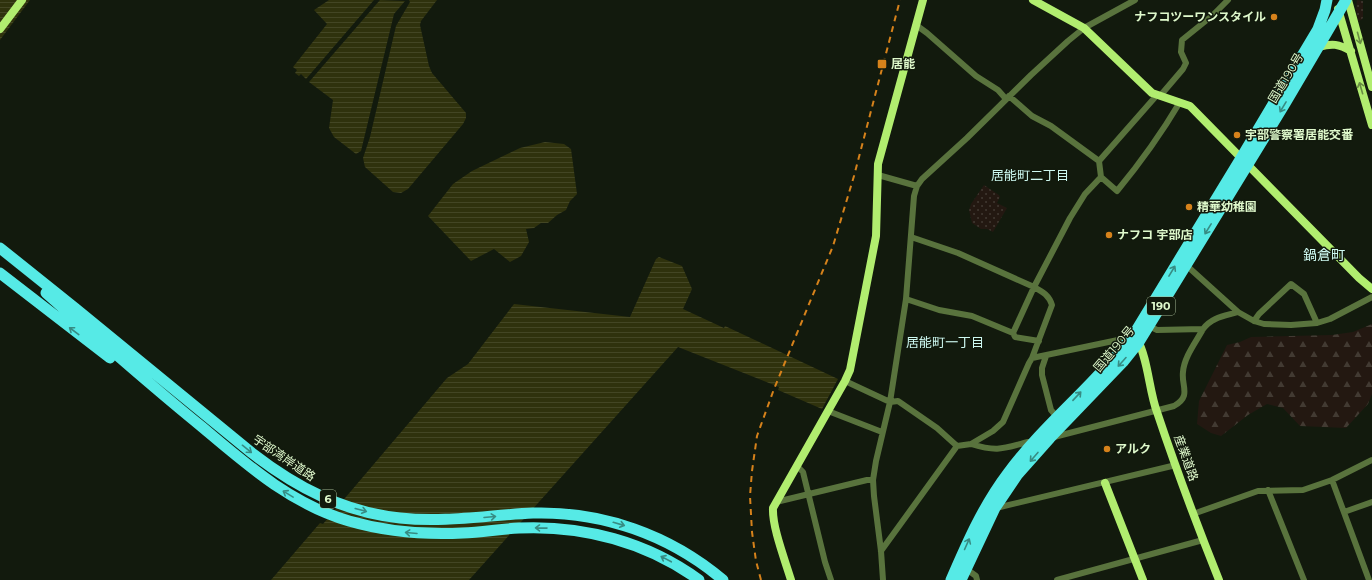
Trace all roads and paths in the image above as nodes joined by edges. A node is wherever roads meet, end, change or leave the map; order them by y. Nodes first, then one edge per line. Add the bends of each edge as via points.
1 (22, 0) edge
2 (923, 0) edge
3 (1032, 0) edge
4 (1135, 0) edge
5 (1228, 0) edge
6 (1327, 0) edge
7 (1342, 3) edge
8 (916, 25) junction
9 (1084, 28) junction
10 (0, 29) edge
11 (1319, 47) junction
12 (1351, 50) junction
13 (1372, 87) edge
14 (1280, 94) junction
15 (1158, 96) junction
16 (1008, 97) junction
17 (1180, 102) junction
18 (1372, 125) edge
19 (1098, 160) junction
20 (1245, 161) junction
21 (878, 175) junction
22 (1101, 176) junction
23 (917, 186) junction
24 (911, 237) junction
25 (0, 240) edge
26 (0, 248) edge
27 (0, 254) edge
28 (1186, 265) junction
29 (0, 273) edge
30 (1034, 287) junction
31 (1372, 289) edge
32 (1372, 297) edge
33 (906, 299) junction
34 (1238, 312) junction
35 (1254, 321) junction
36 (1317, 324) junction
37 (1149, 326) junction
38 (1203, 329) junction
39 (1013, 334) junction
40 (1134, 339) junction
41 (1039, 341) junction
42 (1046, 356) junction
43 (1032, 358) junction
44 (845, 381) junction
45 (890, 402) junction
46 (1156, 410) junction
47 (828, 411) junction
48 (1057, 418) junction
49 (225, 431) junction
50 (882, 432) junction
51 (1050, 438) junction
52 (217, 440) junction
53 (1036, 440) junction
54 (971, 444) junction
55 (957, 446) junction
56 (1004, 448) junction
57 (1372, 460) edge
58 (1017, 462) junction
59 (1176, 465) junction
60 (796, 466) junction
61 (874, 480) junction
62 (1332, 480) junction
63 (1105, 483) junction
64 (1268, 490) junction
65 (808, 493) junction
66 (776, 502) junction
67 (1372, 502) edge
68 (995, 508) junction
69 (1344, 512) junction
70 (1193, 514) junction
71 (1203, 540) junction
72 (881, 551) junction
73 (1135, 559) junction
74 (962, 566) junction
75 (698, 580) edge
76 (723, 580) edge
77 (791, 580) edge
78 (831, 580) edge
79 (883, 580) edge
80 (951, 580) edge
81 (961, 580) edge
82 (977, 580) edge
83 (1057, 580) edge
84 (1142, 580) edge
85 (1219, 580) edge
86 (1304, 580) edge
87 (1370, 580) edge

1 - 10 street
2 - 8 street
3 - 9 street
4 - 9 street
5 - 15 street via 1182,40 1181,52 1186,63
6 - 14 highway, 国道190号 / 190 via 1326,10 1318,29
7 - 11 highway, 国道190号 / 190
7 - 12 street
7 -> 13 street
7 - 14 highway, 国道190号 / 190
8 - 16 street via 976,76
8 - 21 street via 881,150
9 - 15 street
9 - 16 street
11 - 12 street via 1334,44
11 -> 20 highway, 国道190号 / 190
18 -> 12 street
14 - 20 highway, 国道190号 / 190
15 - 17 street
15 - 19 street
16 - 19 street
16 - 23 street
17 - 20 street via 1190,106
17 - 22 street via 1148,153 1117,191
19 - 22 street
20 -> 28 highway, 国道190号 / 190
20 - 31 street
40 -> 20 highway, 国道190号 / 190
21 - 23 street
21 - 44 street via 876,236 850,370
22 - 30 street via 1078,204
23 - 24 street
24 - 30 street via 958,253
24 - 33 street
25 - 49 highway via 95,315
26 - 49 highway, 宇部湾岸道路 / 6
27 - 52 highway, 宇部湾岸道路 / 6
28 - 34 street
28 - 37 highway, 国道190号 / 190
52 -> 29 highway
30 - 39 street
30 - 41 street via 1050,297 1052,305
32 - 36 street via 1330,320
33 - 39 street via 939,310 972,316
33 - 45 street
34 - 35 street
34 - 38 street via 1213,320
35 - 36 street via 1264,324
35 - 36 street via 1291,284 1304,294
37 - 38 street via 1158,330
37 - 40 highway, 国道190号 / 190
38 - 46 street via 1184,366 1185,395 1180,403
39 - 41 street via 1015,337
40 - 42 street via 1118,340
40 - 46 street, 産業道路 via 1147,368
48 -> 40 highway, 国道190号 / 190
40 -> 51 highway, 国道190号 / 190 via 1123,362
41 - 43 street
42 - 43 street
42 - 48 street via 1042,375 1051,410
43 - 54 street via 1002,422 993,432
44 - 45 street
44 - 47 street
45 - 50 street
45 - 55 street via 898,401
46 - 51 street
46 - 59 street, 産業道路
47 - 50 street
47 - 60 street
48 - 53 highway, 国道190号 / 190
49 -> 76 highway, 宇部湾岸道路 / 6 via 293,482 326,499 354,508 384,516 429,520 532,513 592,518 636,529 663,540 689,554
50 - 61 street
51 - 53 street
51 -> 68 highway, 国道190号 / 190 via 1018,474
75 -> 52 highway, 宇部湾岸道路 / 6 via 674,563 647,550 591,533 535,528 417,533 389,530 347,520 288,494
53 - 56 street
53 - 58 highway, 国道190号 / 190
54 - 55 street
54 - 56 street via 988,449
55 - 72 street
56 - 58 street via 1015,451
57 - 62 street
74 -> 58 highway, 国道190号 / 190 via 985,507
59 - 63 street
59 - 70 street, 産業道路
60 - 65 street via 803,472
60 - 66 street
61 - 65 street
61 - 72 street
62 - 64 street via 1304,490
62 - 69 street
63 - 68 street
63 - 73 street
64 - 70 street via 1246,494
64 - 86 street
65 - 66 street
65 - 78 street
66 - 77 street via 772,514
67 - 69 street
68 - 74 highway, 国道190号 / 190
69 - 87 street
70 - 71 street, 産業道路
71 - 73 street
71 - 85 street, 産業道路
72 - 79 street
73 - 83 street
73 - 84 street
74 - 80 highway, 国道190号 / 190
74 - 81 highway, 国道190号 / 190
74 - 82 street via 976,576

